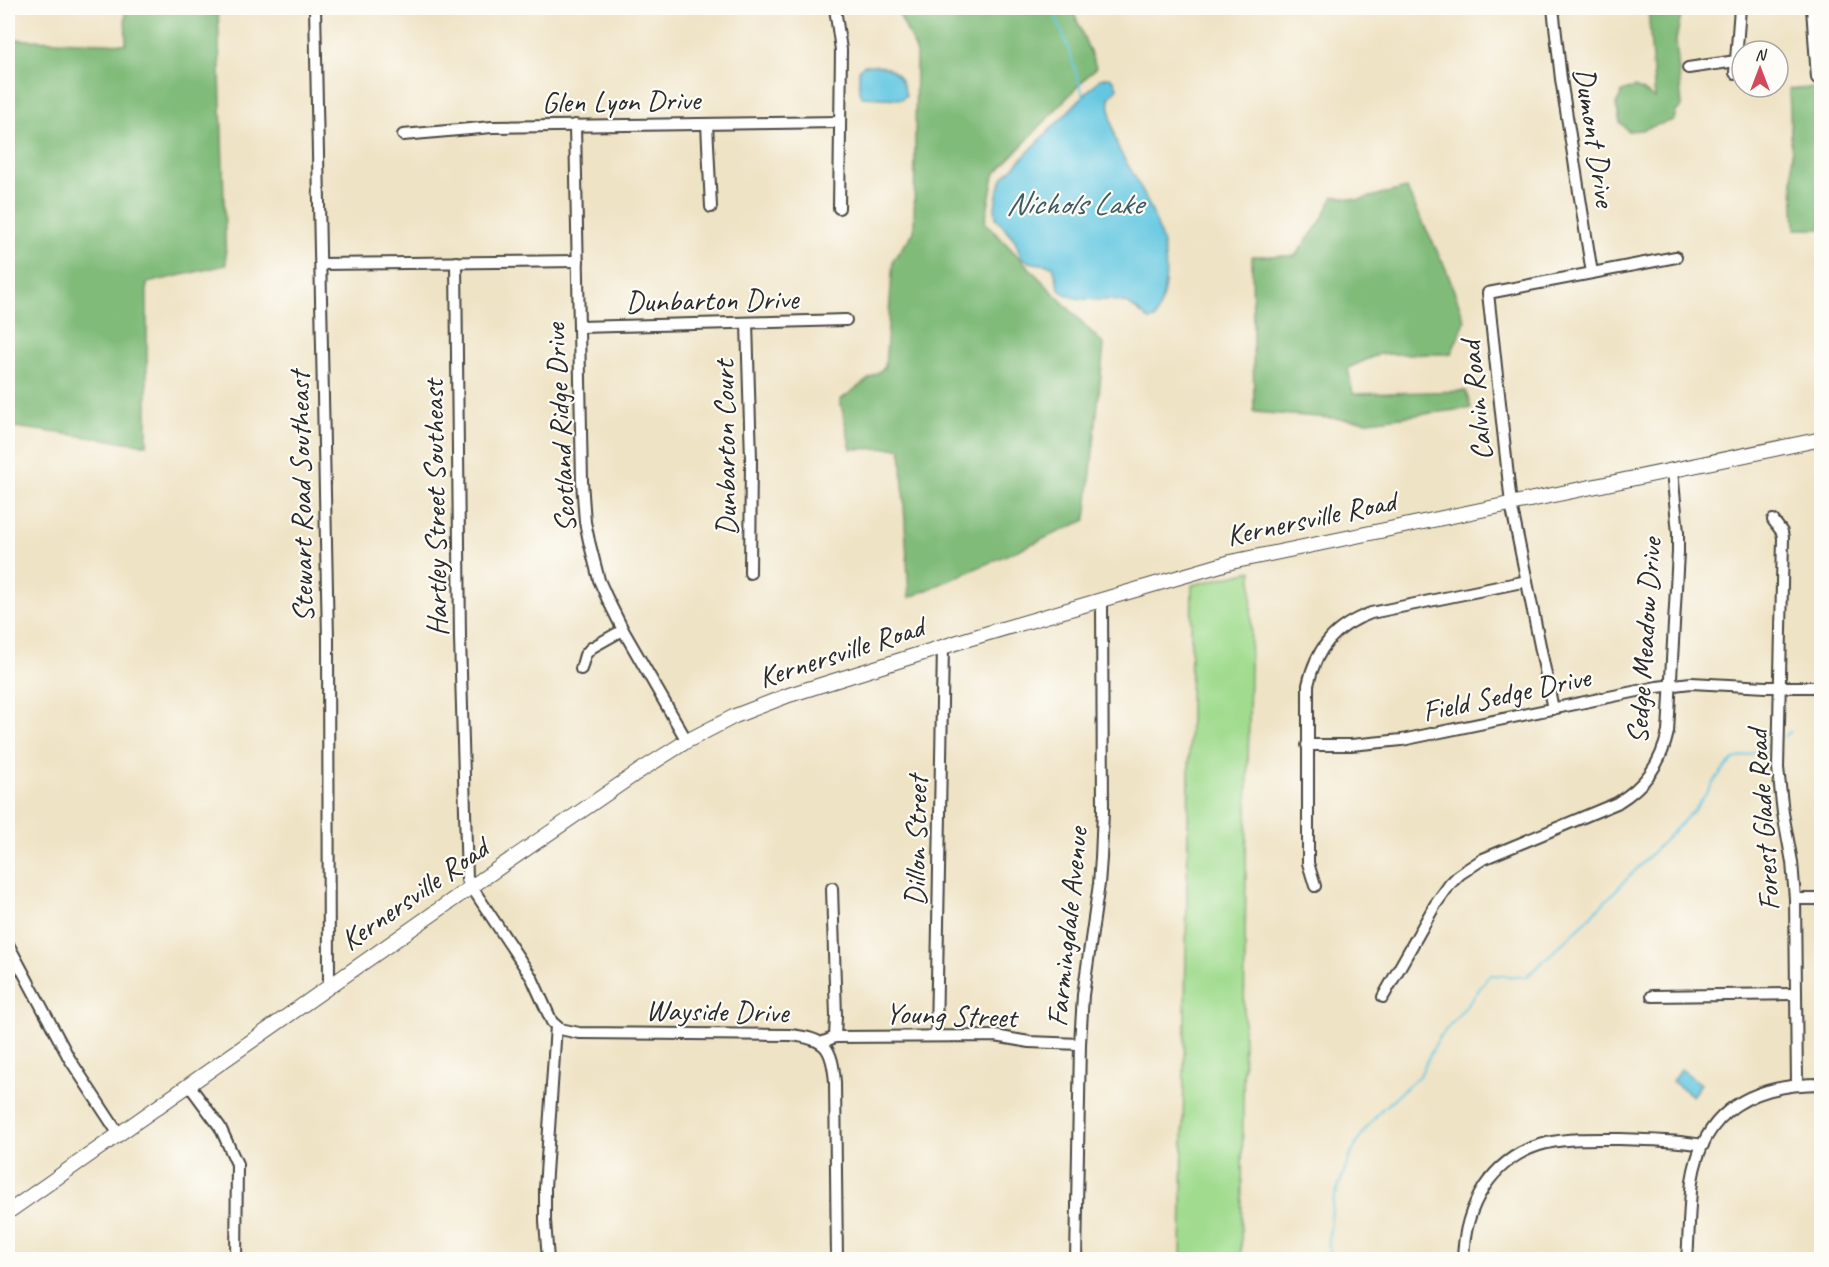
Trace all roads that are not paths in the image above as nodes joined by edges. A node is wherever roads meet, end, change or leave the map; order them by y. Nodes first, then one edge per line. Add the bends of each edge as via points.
1 (315, 8) edge
2 (835, 8) edge
3 (1553, 8) edge
4 (1740, 8) edge
5 (1812, 8) edge
6 (1688, 68) dead end
7 (1818, 78) dead end
8 (840, 122) junction
9 (707, 124) junction
10 (575, 125) junction
11 (403, 135) dead end
12 (711, 207) dead end
13 (839, 208) dead end
14 (1676, 257) dead end
15 (578, 261) junction
16 (456, 262) junction
17 (321, 264) junction
18 (1592, 273) junction
19 (846, 320) dead end
20 (747, 323) junction
21 (579, 327) junction
22 (1821, 439) edge
23 (1672, 471) junction
24 (1511, 504) junction
25 (1773, 520) dead end
26 (750, 573) dead end
27 (1527, 581) junction
28 (1102, 600) junction
29 (623, 630) junction
30 (943, 647) junction
31 (581, 669) dead end
32 (1670, 686) junction
33 (1780, 687) junction
34 (1821, 687) edge
35 (1553, 709) junction
36 (687, 741) junction
37 (1307, 745) junction
38 (471, 886) junction
39 (1314, 886) dead end
40 (832, 888) dead end
41 (1795, 898) junction
42 (1821, 899) edge
43 (8, 944) edge
44 (329, 986) junction
45 (1796, 994) junction
46 (1652, 996) dead end
47 (1383, 997) dead end
48 (556, 1026) junction
49 (936, 1036) junction
50 (835, 1037) junction
51 (821, 1043) junction
52 (1080, 1044) junction
53 (1797, 1084) junction
54 (1821, 1084) edge
55 (189, 1085) junction
56 (118, 1133) junction
57 (1702, 1145) junction
58 (8, 1212) edge
59 (236, 1260) edge
60 (548, 1260) edge
61 (837, 1260) edge
62 (1076, 1260) edge
63 (1462, 1260) edge
64 (1687, 1260) edge

1 - 17 street, Stewart Road Southeast
2 - 8 street via 841,50
3 - 18 street, Dumont Drive
4 - 6 street via 1736,67
5 - 7 street
8 - 9 street, Glen Lyon Drive
8 - 13 street
9 - 10 street, Glen Lyon Drive
9 - 12 street
10 - 11 street, Glen Lyon Drive
10 - 15 street, Scotland Ridge Drive
14 - 18 street
15 - 16 street
15 - 21 street, Scotland Ridge Drive
16 - 17 street
16 - 38 street, Hartley Street Southeast via 460,638 466,880
17 - 44 street, Stewart Road Southeast
18 - 24 street, Calvin Road via 1488,293
19 - 20 street, Dunbarton Drive
20 - 21 street, Dunbarton Drive
20 - 26 street, Dunbarton Court
21 - 29 street, Scotland Ridge Drive via 585,522 599,580
22 - 23 main road, Kernersville Road
23 - 24 main road, Kernersville Road
23 - 32 street, Sedge Meadow Drive via 1678,552
24 - 27 street, Calvin Road
24 - 28 main road, Kernersville Road via 1231,562
25 - 33 street, Forest Glade Road via 1783,538
27 - 35 street, Calvin Road
27 - 37 street via 1371,613 1337,631 1322,649 1311,672
28 - 30 main road, Kernersville Road
28 - 52 street, Farmingdale Avenue via 1101,858
29 - 31 street via 591,648
29 - 36 street, Scotland Ridge Drive
30 - 36 main road, Kernersville Road via 789,695 735,716
30 - 49 street, Dillon Street
32 - 33 street, Field Sedge Drive via 1711,683
32 - 35 street, Field Sedge Drive
32 - 47 street, Sedge Meadow Drive via 1665,745 1647,780 1617,803 1483,859 1460,874 1439,899
33 - 34 street, Field Sedge Drive
33 - 41 street, Forest Glade Road via 1778,768
35 - 37 street, Field Sedge Drive via 1377,744
36 - 38 main road, Kernersville Road
37 - 39 street via 1308,862
38 - 44 main road, Kernersville Road
38 - 48 street via 526,970
40 - 50 street
41 - 42 street
41 - 45 street, Forest Glade Road
43 - 56 street via 69,1058
44 - 55 main road, Kernersville Road
45 - 46 street
45 - 53 street, Forest Glade Road
48 - 51 street, Wayside Drive via 579,1033 791,1035
48 - 60 street via 545,1188
49 - 50 street, Young Street
49 - 52 street, Young Street via 995,1036
50 - 51 street, Young Street
51 - 61 street, Wayside Drive via 832,1060 835,1082
52 - 62 street, Farmingdale Avenue
53 - 54 street
53 - 57 street via 1757,1093 1731,1108
55 - 56 main road, Kernersville Road
55 - 59 street via 220,1127 237,1164
56 - 58 main road, Kernersville Road
57 - 63 street via 1596,1139 1564,1140 1530,1149 1492,1175 1483,1188 1468,1223
57 - 64 street via 1692,1181

